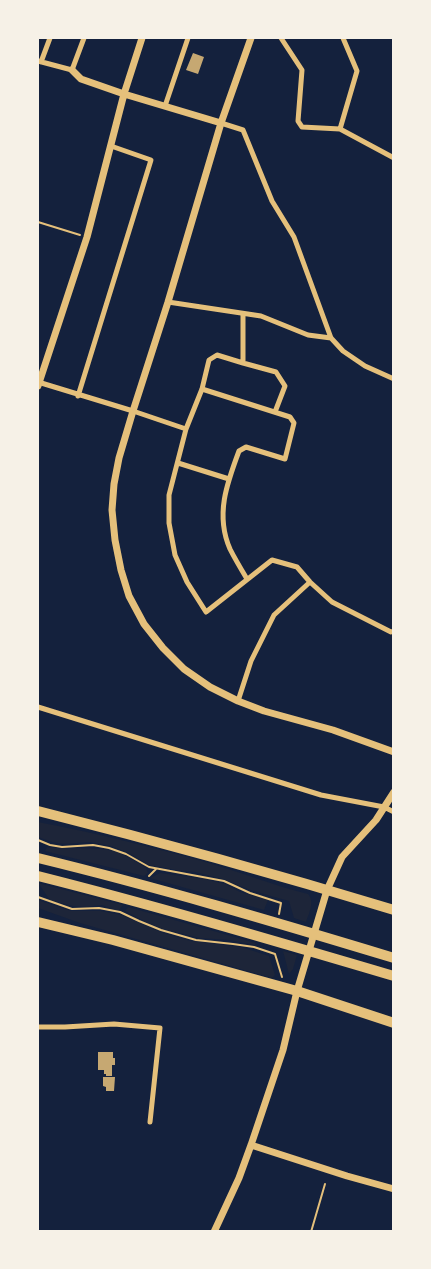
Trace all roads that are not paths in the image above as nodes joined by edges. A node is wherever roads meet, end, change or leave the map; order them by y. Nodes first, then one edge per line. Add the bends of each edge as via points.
1 (50, 38) edge
2 (84, 38) edge
3 (142, 38) edge
4 (188, 38) edge
5 (251, 38) edge
6 (281, 38) edge
7 (343, 38) edge
8 (40, 62) edge
9 (72, 70) junction
10 (124, 94) junction
11 (165, 106) junction
12 (221, 123) junction
13 (340, 129) junction
14 (111, 146) junction
15 (394, 158) edge
16 (168, 302) junction
17 (243, 314) junction
18 (330, 338) junction
19 (243, 363) junction
20 (394, 379) edge
21 (38, 384) edge
22 (202, 389) junction
23 (78, 396) junction
24 (133, 411) junction
25 (275, 412) junction
26 (186, 429) junction
27 (178, 463) junction
28 (229, 478) junction
29 (247, 579) junction
30 (310, 582) junction
31 (394, 631) edge
32 (238, 701) junction
33 (38, 706) edge
34 (394, 752) edge
35 (394, 792) edge
36 (384, 807) junction
37 (38, 811) edge
38 (394, 812) edge
39 (38, 858) edge
40 (38, 876) edge
41 (327, 890) junction
42 (394, 910) edge
43 (38, 922) edge
44 (394, 958) edge
45 (394, 976) edge
46 (297, 990) junction
47 (394, 1023) edge
48 (38, 1026) edge
49 (150, 1122) dead end
50 (252, 1145) junction
51 (394, 1189) edge
52 (214, 1232) edge

1 - 8 street
2 - 9 street
3 - 10 street
4 - 11 street
5 - 12 street
6 - 13 street via 302,70 298,121 302,127
7 - 13 street via 357,71
8 - 9 street
9 - 10 street via 81,79
10 - 11 street
10 - 14 street
11 - 12 street
12 - 16 street
12 - 18 street via 243,130 272,201 294,238
13 - 15 street
14 - 21 street via 88,237
14 - 23 street via 151,160
16 - 17 street
16 - 24 street
17 - 18 street via 260,316 308,335
17 - 19 street
18 - 20 street via 365,366
19 - 22 street via 217,355 209,360
19 - 25 street via 276,372 285,386
21 - 23 street
22 - 25 street
22 - 26 street
23 - 24 street
24 - 26 street
24 - 32 street via 119,458 112,510 115,540 129,596 144,624 184,669
25 - 28 street via 290,416 294,423 285,459 246,447 239,451
26 - 27 street
27 - 28 street
27 - 29 street via 169,495 169,523 175,555 187,582 206,612
28 - 29 street via 222,506 223,528
29 - 30 street via 272,560 297,567
30 - 31 street via 332,602
30 - 32 street via 274,615 251,661
32 - 34 street
33 - 36 street via 321,795
35 - 36 street
36 - 38 street
36 - 41 street via 342,857
37 - 41 highway
39 - 44 highway via 240,911
40 - 45 highway
41 - 42 highway
41 - 46 street
43 - 46 highway
46 - 47 highway
46 - 50 street
48 - 49 street via 114,1024 160,1028
50 - 51 street
50 - 52 street

